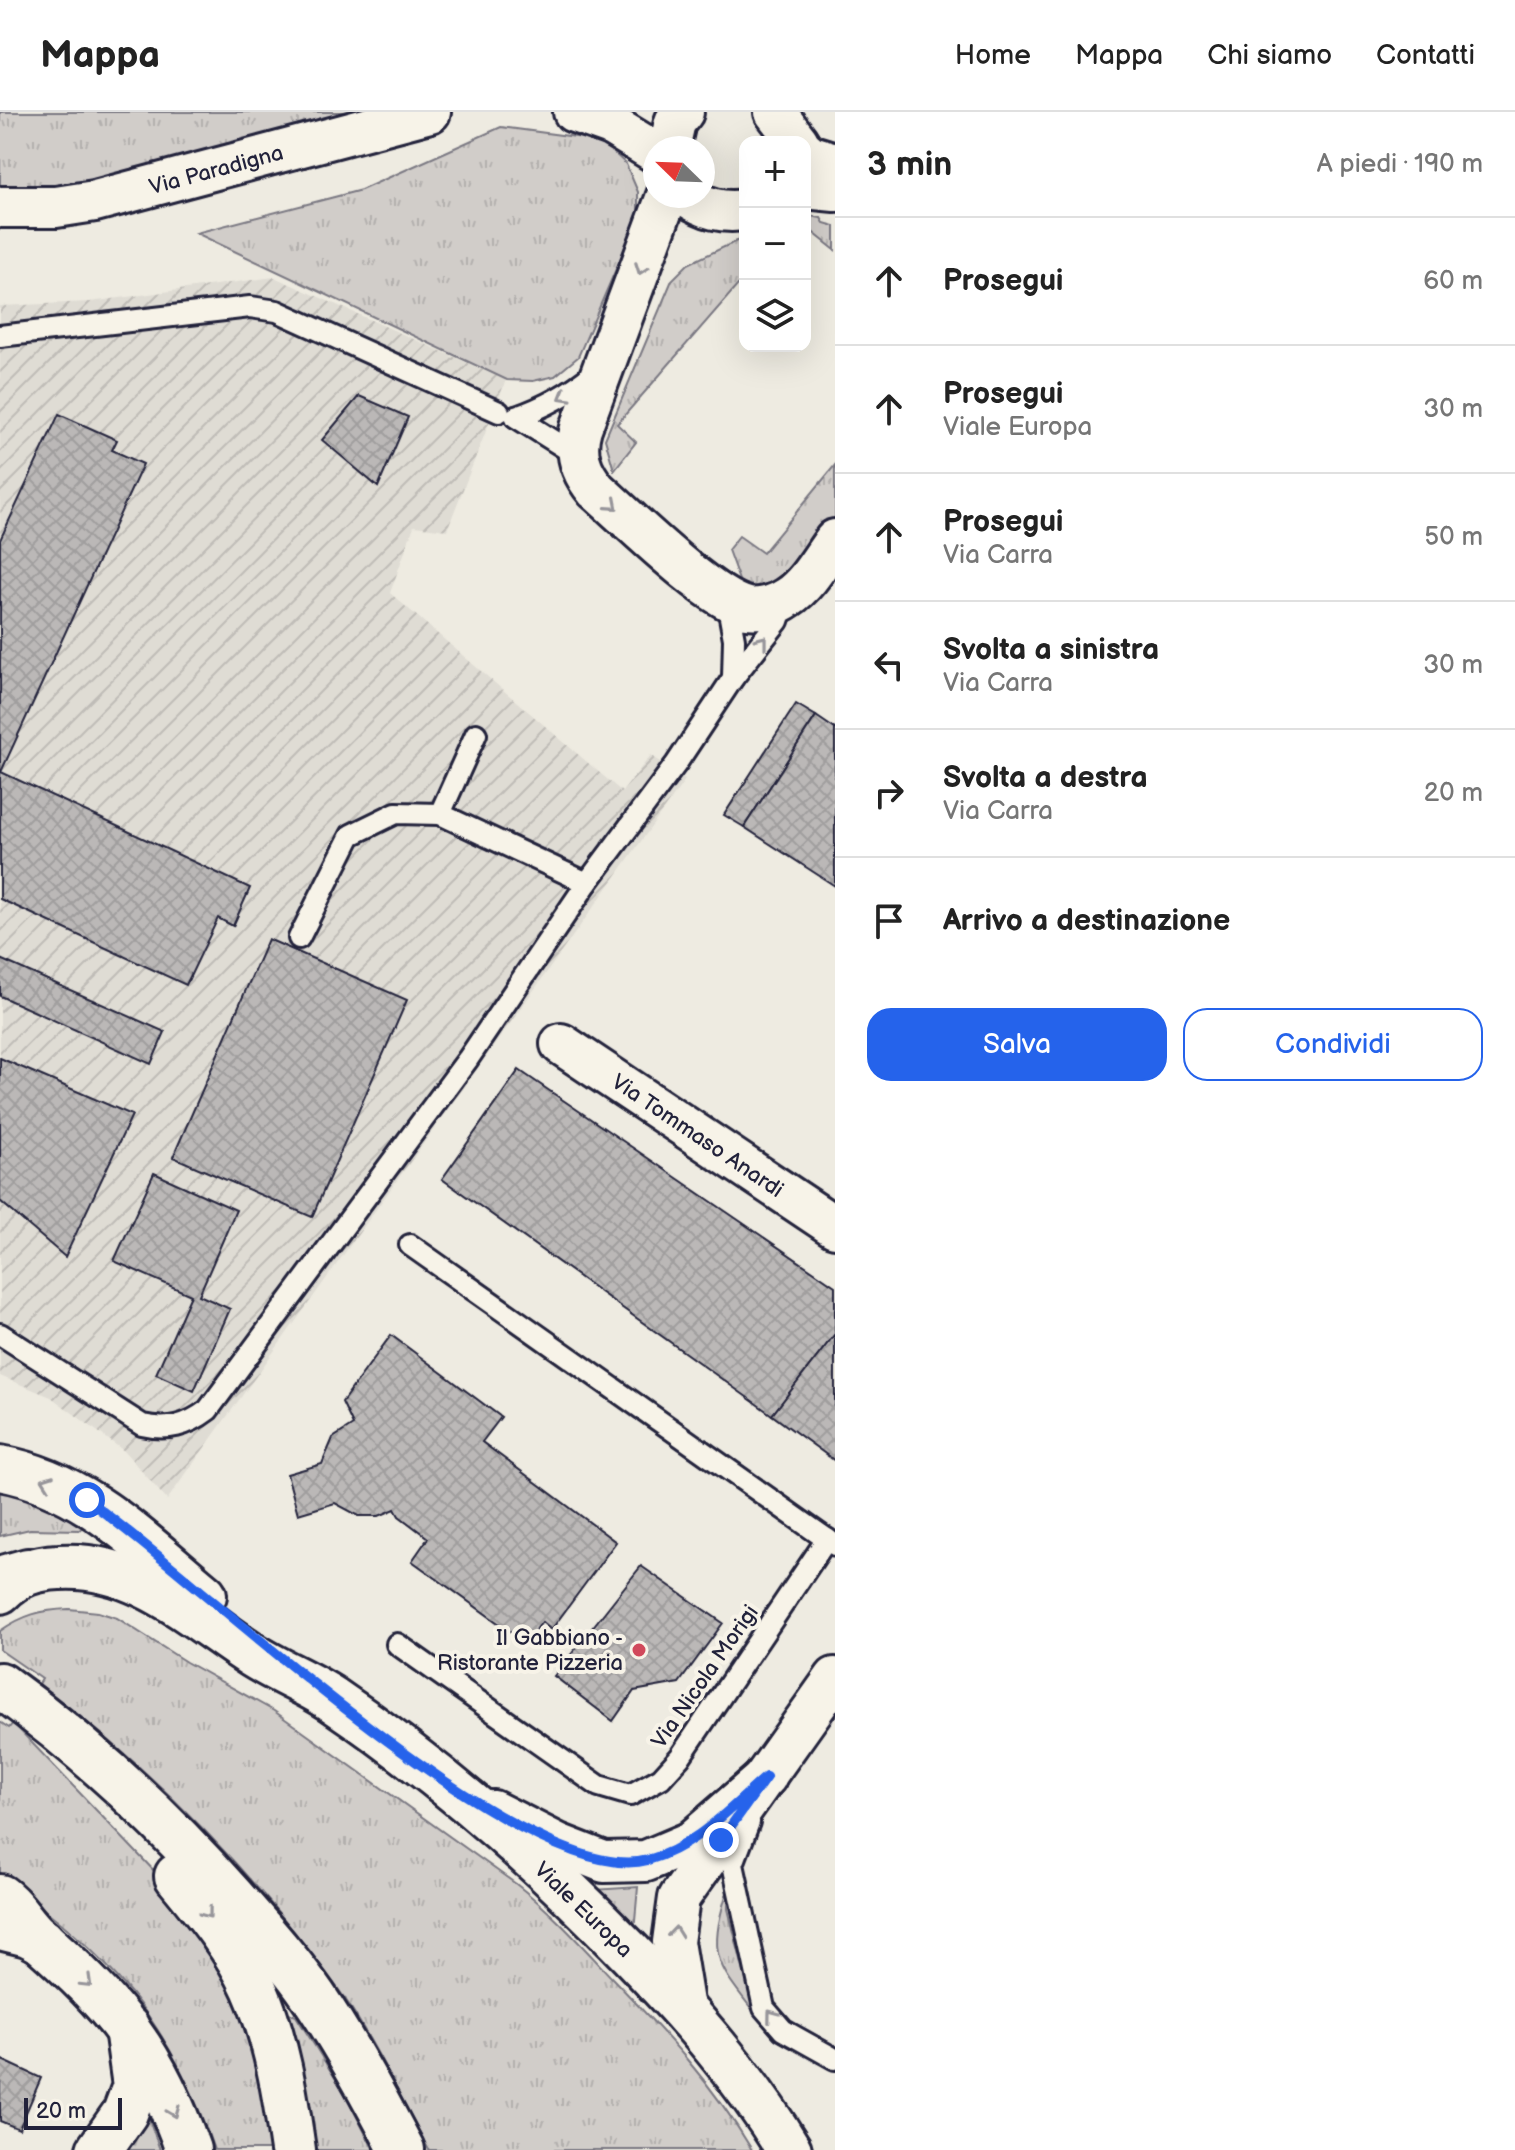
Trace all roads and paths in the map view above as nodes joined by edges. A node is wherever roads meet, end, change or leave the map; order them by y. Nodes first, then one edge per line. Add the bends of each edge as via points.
1 (430, 112) edge
2 (574, 112) edge
3 (683, 112) edge
4 (790, 134) edge
5 (672, 136) edge
6 (643, 145) edge
7 (835, 163) edge
8 (811, 189) edge
9 (835, 191) edge
10 (0, 207) edge
11 (663, 208) edge
12 (706, 208) edge
13 (739, 211) edge
14 (0, 336) edge
15 (606, 364) junction
16 (499, 412) dead end
17 (578, 456) junction
18 (835, 540) edge
19 (785, 600) junction
20 (727, 601) junction
21 (733, 678) junction
22 (476, 734) dead end
23 (440, 814) junction
24 (587, 883) junction
25 (299, 938) dead end
26 (561, 1044) dead end
27 (835, 1227) edge
28 (410, 1245) dead end
29 (0, 1334) edge
30 (0, 1468) edge
31 (831, 1542) edge
32 (9, 1581) edge
33 (397, 1644) dead end
34 (835, 1678) edge
35 (330, 1698) junction
36 (26, 1704) edge
37 (432, 1774) junction
38 (766, 1777) junction
39 (0, 1897) edge
40 (0, 1927) edge
41 (42, 1941) junction
42 (684, 2009) junction
43 (127, 2028) junction
44 (835, 2059) edge
45 (99, 2150) edge
46 (188, 2150) edge
47 (293, 2150) edge
48 (402, 2150) edge
49 (789, 2150) edge

1 - 10 street, Via Paradigna via 95,201
2 - 6 street via 611,125
3 - 5 street
4 - 7 street via 809,155
8 - 9 street
11 -> 15 street
12 - 13 street
14 - 16 lane via 250,307 277,311
15 - 17 street via 577,441
15 -> 17 lane via 572,392 516,417
17 -> 20 street via 584,476 596,490
18 - 19 street
19 - 20 street via 760,609
21 -> 19 lane via 778,621
20 - 21 lane via 734,639
21 - 24 lane
22 - 23 lane
23 - 24 lane
23 - 25 lane via 396,813 351,835
24 - 29 lane via 468,1059 208,1410 175,1427 142,1425
26 - 27 street, Via Tommaso Anardi
28 - 31 lane, Via Nicola Morigi
35 -> 30 main road via 94,1505 44,1479
31 - 33 lane, Via Nicola Morigi via 680,1757 661,1778 630,1795 599,1786
32 - 35 main road, Viale Europa via 53,1567 85,1566 131,1579
34 - 38 street
35 - 37 main road, Viale Europa
36 -> 47 main road via 63,1737 83,1775 174,1873 241,1962 263,2008 278,2059
36 - 48 main road via 168,1827 272,1943 330,2022
37 - 38 street via 512,1822 604,1862 646,1861 691,1842
37 - 42 main road, Viale Europa via 577,1898
42 -> 38 street via 673,1942 679,1898
44 -> 38 lane via 783,2030 764,2008 733,1864
39 - 41 main road
40 - 41 main road
41 -> 43 main road via 98,1992
42 - 49 main road, Viale Europa via 762,2104
43 - 45 main road via 135,2086 125,2113
43 -> 46 main road via 163,2087

